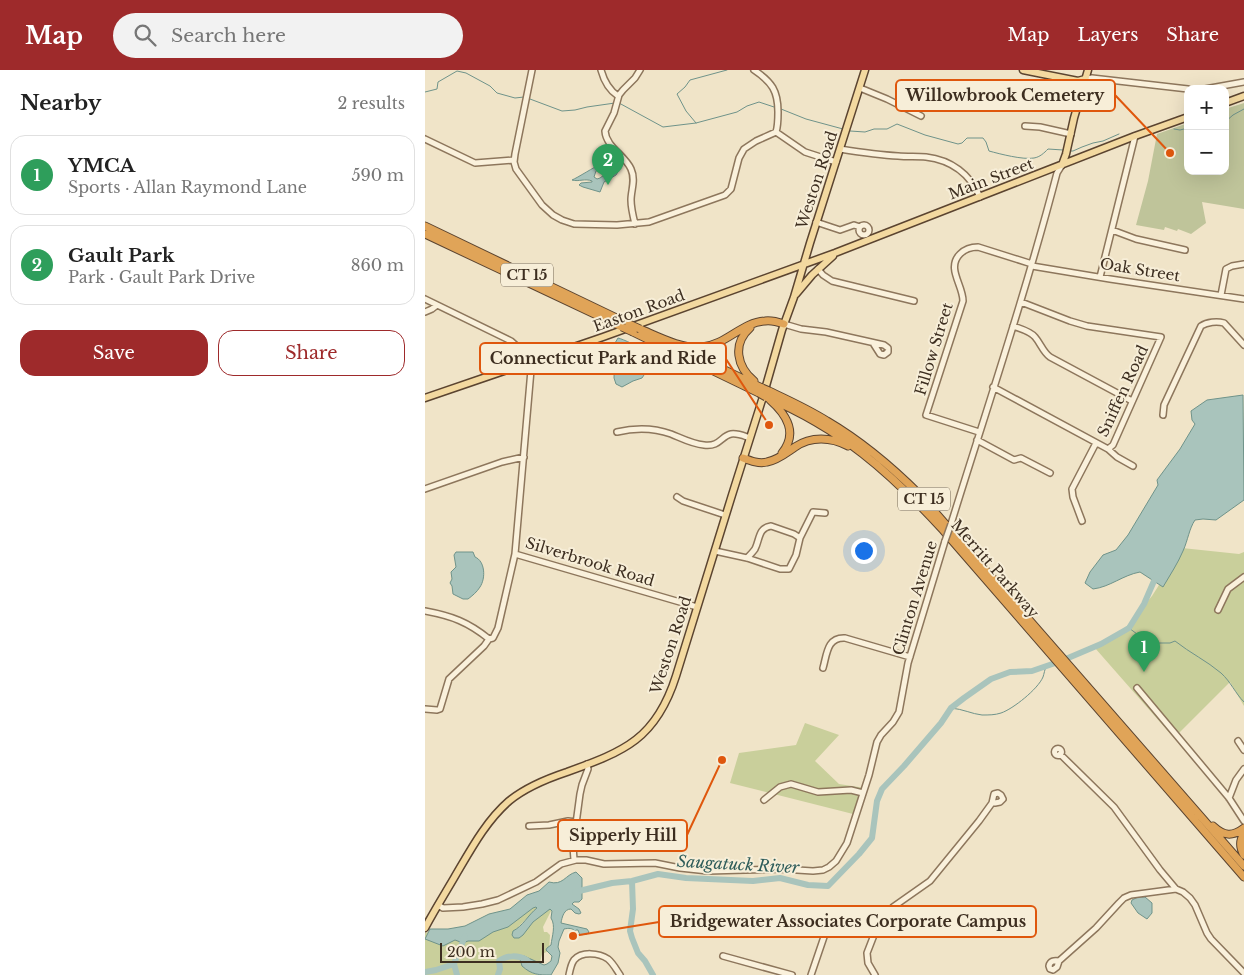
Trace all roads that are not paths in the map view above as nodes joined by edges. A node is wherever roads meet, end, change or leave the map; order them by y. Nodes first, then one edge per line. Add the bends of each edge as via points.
1 (532, 70) edge
2 (601, 70) edge
3 (640, 70) edge
4 (753, 70) edge
5 (865, 70) edge
6 (1023, 70) edge
7 (1088, 70) edge
8 (1085, 79) junction
9 (1244, 82) edge
10 (1227, 85) edge
11 (860, 88) junction
12 (1184, 89) edge
13 (1244, 96) edge
14 (618, 97) junction
15 (1229, 102) edge
16 (921, 116) dead end
17 (1184, 118) edge
18 (1025, 126) dead end
19 (776, 132) junction
20 (1071, 134) junction
21 (1135, 136) junction
22 (425, 139) edge
23 (840, 149) junction
24 (514, 160) junction
25 (836, 162) junction
26 (1062, 165) junction
27 (981, 197) junction
28 (816, 222) junction
29 (635, 224) junction
30 (425, 226) edge
31 (860, 227) dead end
32 (1112, 230) junction
33 (425, 234) edge
34 (1185, 250) dead end
35 (835, 253) junction
36 (1244, 264) edge
37 (803, 265) junction
38 (1032, 265) junction
39 (818, 269) junction
40 (1100, 277) junction
41 (1221, 295) junction
42 (794, 298) junction
43 (1244, 299) edge
44 (425, 300) edge
45 (914, 301) dead end
46 (1021, 302) junction
47 (437, 305) junction
48 (425, 312) edge
49 (760, 322) junction
50 (784, 324) junction
51 (1013, 326) junction
52 (631, 328) junction
53 (873, 343) dead end
54 (1244, 345) edge
55 (529, 363) junction
56 (993, 387) junction
57 (764, 392) junction
58 (425, 398) edge
59 (1132, 401) junction
60 (1163, 415) dead end
61 (617, 432) dead end
62 (979, 432) junction
63 (750, 438) junction
64 (977, 440) junction
65 (1096, 443) junction
66 (1108, 449) junction
67 (524, 457) junction
68 (743, 458) junction
69 (779, 458) junction
70 (1133, 466) dead end
71 (1050, 473) dead end
72 (889, 474) junction
73 (425, 489) edge
74 (677, 497) dead end
75 (825, 513) dead end
76 (725, 515) junction
77 (1082, 521) dead end
78 (800, 538) junction
79 (715, 551) junction
80 (515, 554) junction
81 (747, 558) junction
82 (1244, 577) edge
83 (697, 607) junction
84 (1218, 610) dead end
85 (425, 611) edge
86 (489, 639) junction
87 (1047, 645) junction
88 (910, 657) junction
89 (823, 668) dead end
90 (1073, 675) junction
91 (1137, 688) dead end
92 (425, 709) edge
93 (1238, 741) dead end
94 (1244, 750) edge
95 (1060, 754) dead end
96 (587, 764) junction
97 (1244, 769) edge
98 (1167, 778) junction
99 (863, 793) junction
100 (1229, 798) junction
101 (764, 800) dead end
102 (992, 803) dead end
103 (1242, 815) edge
104 (1244, 821) edge
105 (576, 824) junction
106 (529, 826) dead end
107 (1244, 828) edge
108 (1244, 834) edge
109 (606, 835) dead end
110 (1244, 854) edge
111 (574, 860) junction
112 (1244, 866) edge
113 (1244, 877) edge
114 (1176, 889) junction
115 (438, 905) junction
116 (837, 910) dead end
117 (429, 915) edge
118 (425, 928) edge
119 (723, 956) dead end
120 (1059, 961) dead end
121 (1244, 973) edge
122 (569, 975) edge
123 (619, 975) edge
124 (792, 975) edge
125 (811, 975) edge
126 (875, 975) edge

1 - 24 street
2 - 14 street via 603,78
3 - 14 street
4 - 19 street via 775,91 778,110
5 - 11 main road, Weston Road
6 - 8 main road via 1078,81
7 - 8 main road
8 - 12 street
8 - 20 main road
9 - 10 street
11 - 16 street
11 - 23 main road, Weston Road
13 - 15 main road
14 - 29 street via 605,134 632,171 631,206
17 - 21 main road, Main Street
18 - 20 street
19 - 25 street via 805,152
19 - 29 street via 744,149 731,189 725,195 657,220
20 - 26 main road
21 - 26 main road, Main Street
21 - 32 street
22 - 24 street via 475,162
23 - 25 main road, Weston Road
23 - 27 street via 942,160 968,178
24 - 29 street via 542,205 562,220 582,224
25 - 28 main road, Weston Road
26 - 27 main road, Main Street
26 - 38 street, Clinton Avenue
27 - 35 main road, Main Street
28 - 31 street via 840,230 854,225
28 - 37 main road, Weston Road
30 - 52 highway, Merritt Parkway / CT 15
32 - 34 street
32 - 40 street
33 - 52 highway, Merritt Parkway / CT 15
35 - 37 main road, Main Street
35 - 39 main road, Weston Road
36 - 41 street via 1226,269
37 - 42 main road, Weston Road
37 - 55 main road, Easton Road
38 - 40 street, Oak Street
38 - 46 street, Clinton Avenue
38 - 62 street, Fillow Street via 978,247 965,250 954,262 963,300 926,415
39 - 42 main road, Weston Road
39 - 45 street via 831,281
40 - 41 street, Oak Street
41 - 43 street, Oak Street
42 - 50 main road, Weston Road
44 - 47 street
46 - 51 street, Clinton Avenue
46 - 59 street, Sniffen Road via 1087,326 1161,337
47 - 48 street
47 - 55 street via 511,341
49 - 50 highway
49 - 52 highway via 704,347 684,346
49 - 57 highway via 744,334 738,350 745,372
50 - 53 street
50 - 63 main road, Weston Road
51 - 56 street, Clinton Avenue
51 - 59 street via 1035,337 1050,357
52 - 57 highway, Merritt Parkway / CT 15
54 - 60 street via 1224,323 1203,324 1164,405
55 - 58 main road, Easton Road
55 - 67 street, Silverbrook Road
56 - 62 street, Clinton Avenue
56 - 65 street
57 - 69 highway via 788,421 789,441
57 - 72 highway, Merritt Parkway / CT 15 via 831,430
57 - 87 highway, Merritt Parkway / CT 15 via 814,414 847,434 905,481 937,513
59 - 66 street, Sniffen Road via 1113,445
61 - 63 street via 656,430 705,445 715,444 730,434
62 - 64 street, Clinton Avenue
63 - 68 main road, Weston Road
64 - 71 street via 1014,460 1021,458
64 - 88 street, Clinton Avenue, bridge
65 - 66 street
65 - 77 street via 1072,489
66 - 70 street
67 - 73 street
67 - 80 street, Silverbrook Road
68 - 69 highway via 762,463
68 - 76 main road, Weston Road
69 - 72 highway via 809,440 833,440 851,447
72 - 87 highway, Merritt Parkway / CT 15
74 - 76 street
75 - 78 street via 813,512
76 - 79 main road, Weston Road
78 - 81 street via 767,527 761,531
78 - 81 street via 789,570
79 - 81 street
79 - 83 main road, Weston Road
80 - 83 street, Silverbrook Road
80 - 86 street via 498,628 495,636
82 - 84 street via 1228,589
83 - 96 main road, Weston Road via 672,689 658,716 629,746
85 - 86 street via 461,620
86 - 92 street via 449,679 441,708
87 - 90 highway, Merritt Parkway / CT 15
88 - 89 street via 839,638 829,645
88 - 99 street, Clinton Avenue via 900,710 878,740
90 - 98 highway, Merritt Parkway / CT 15
90 - 113 highway, Merritt Parkway / CT 15
91 - 100 street
93 - 94 street
95 - 114 street via 1114,807
96 - 105 street
96 - 115 main road, Weston Road via 536,784 504,806 481,833
97 - 100 street
98 - 107 highway via 1206,820 1224,834
98 - 112 highway, Merritt Parkway / CT 15
99 - 101 street via 851,790 818,792 791,784 780,787
99 - 111 street, Clinton Avenue via 847,843 836,861 823,870 708,871 655,863 604,864
100 - 103 street
102 - 126 street via 930,881 893,907 883,919 867,953
103 - 104 street
105 - 106 street via 568,821
105 - 109 street
105 - 111 street
108 - 110 highway via 1240,844
111 - 115 street via 561,864 498,900 463,907 443,908
114 - 120 street via 1125,898
114 - 121 street via 1190,898 1211,939
115 - 117 main road, Weston Road
116 - 125 street
117 - 118 main road, Weston Road
119 - 124 street
122 - 123 street via 573,961 591,954 609,960

